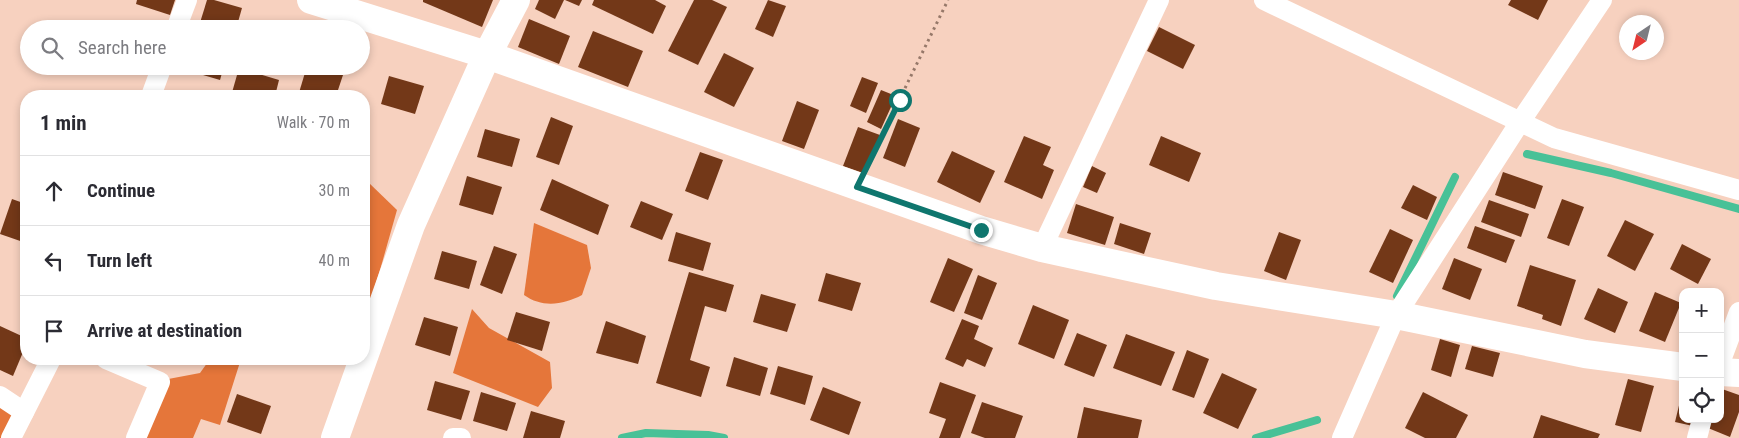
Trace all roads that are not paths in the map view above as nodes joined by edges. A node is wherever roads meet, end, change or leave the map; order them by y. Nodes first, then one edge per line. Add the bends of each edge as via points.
1 (187, 0) edge
2 (311, 0) edge
3 (516, 0) edge
4 (1159, 0) edge
5 (1264, 0) edge
6 (1602, 0) edge
7 (179, 20) edge
8 (488, 55) junction
9 (159, 75) edge
10 (153, 90) edge
11 (1520, 122) junction
12 (1739, 190) edge
13 (1042, 248) junction
14 (1739, 312) edge
15 (1396, 316) junction
16 (370, 334) edge
17 (1724, 352) edge
18 (48, 365) edge
19 (120, 365) edge
20 (361, 365) edge
21 (1679, 366) edge
22 (1724, 372) edge
23 (1739, 373) edge
24 (0, 396) edge
25 (24, 412) junction
26 (1701, 423) edge
27 (342, 437) edge
28 (11, 438) edge
29 (136, 438) edge
30 (453, 438) edge
31 (461, 438) edge
32 (1342, 438) edge
33 (1697, 438) edge

1 - 7 street
2 - 8 street
3 - 8 street
4 - 13 street
5 - 11 street
6 - 11 street
8 - 13 street via 857,187
8 - 16 street via 411,225
9 - 10 street
11 - 12 street via 1554,138
11 - 15 street
13 - 15 street via 1216,286
14 - 17 street
15 - 21 street via 1585,354
15 - 32 street
18 - 25 street
19 - 29 street via 160,382
20 - 27 street
22 - 23 street
24 - 25 street
25 - 28 street
26 - 33 street
30 - 31 street

